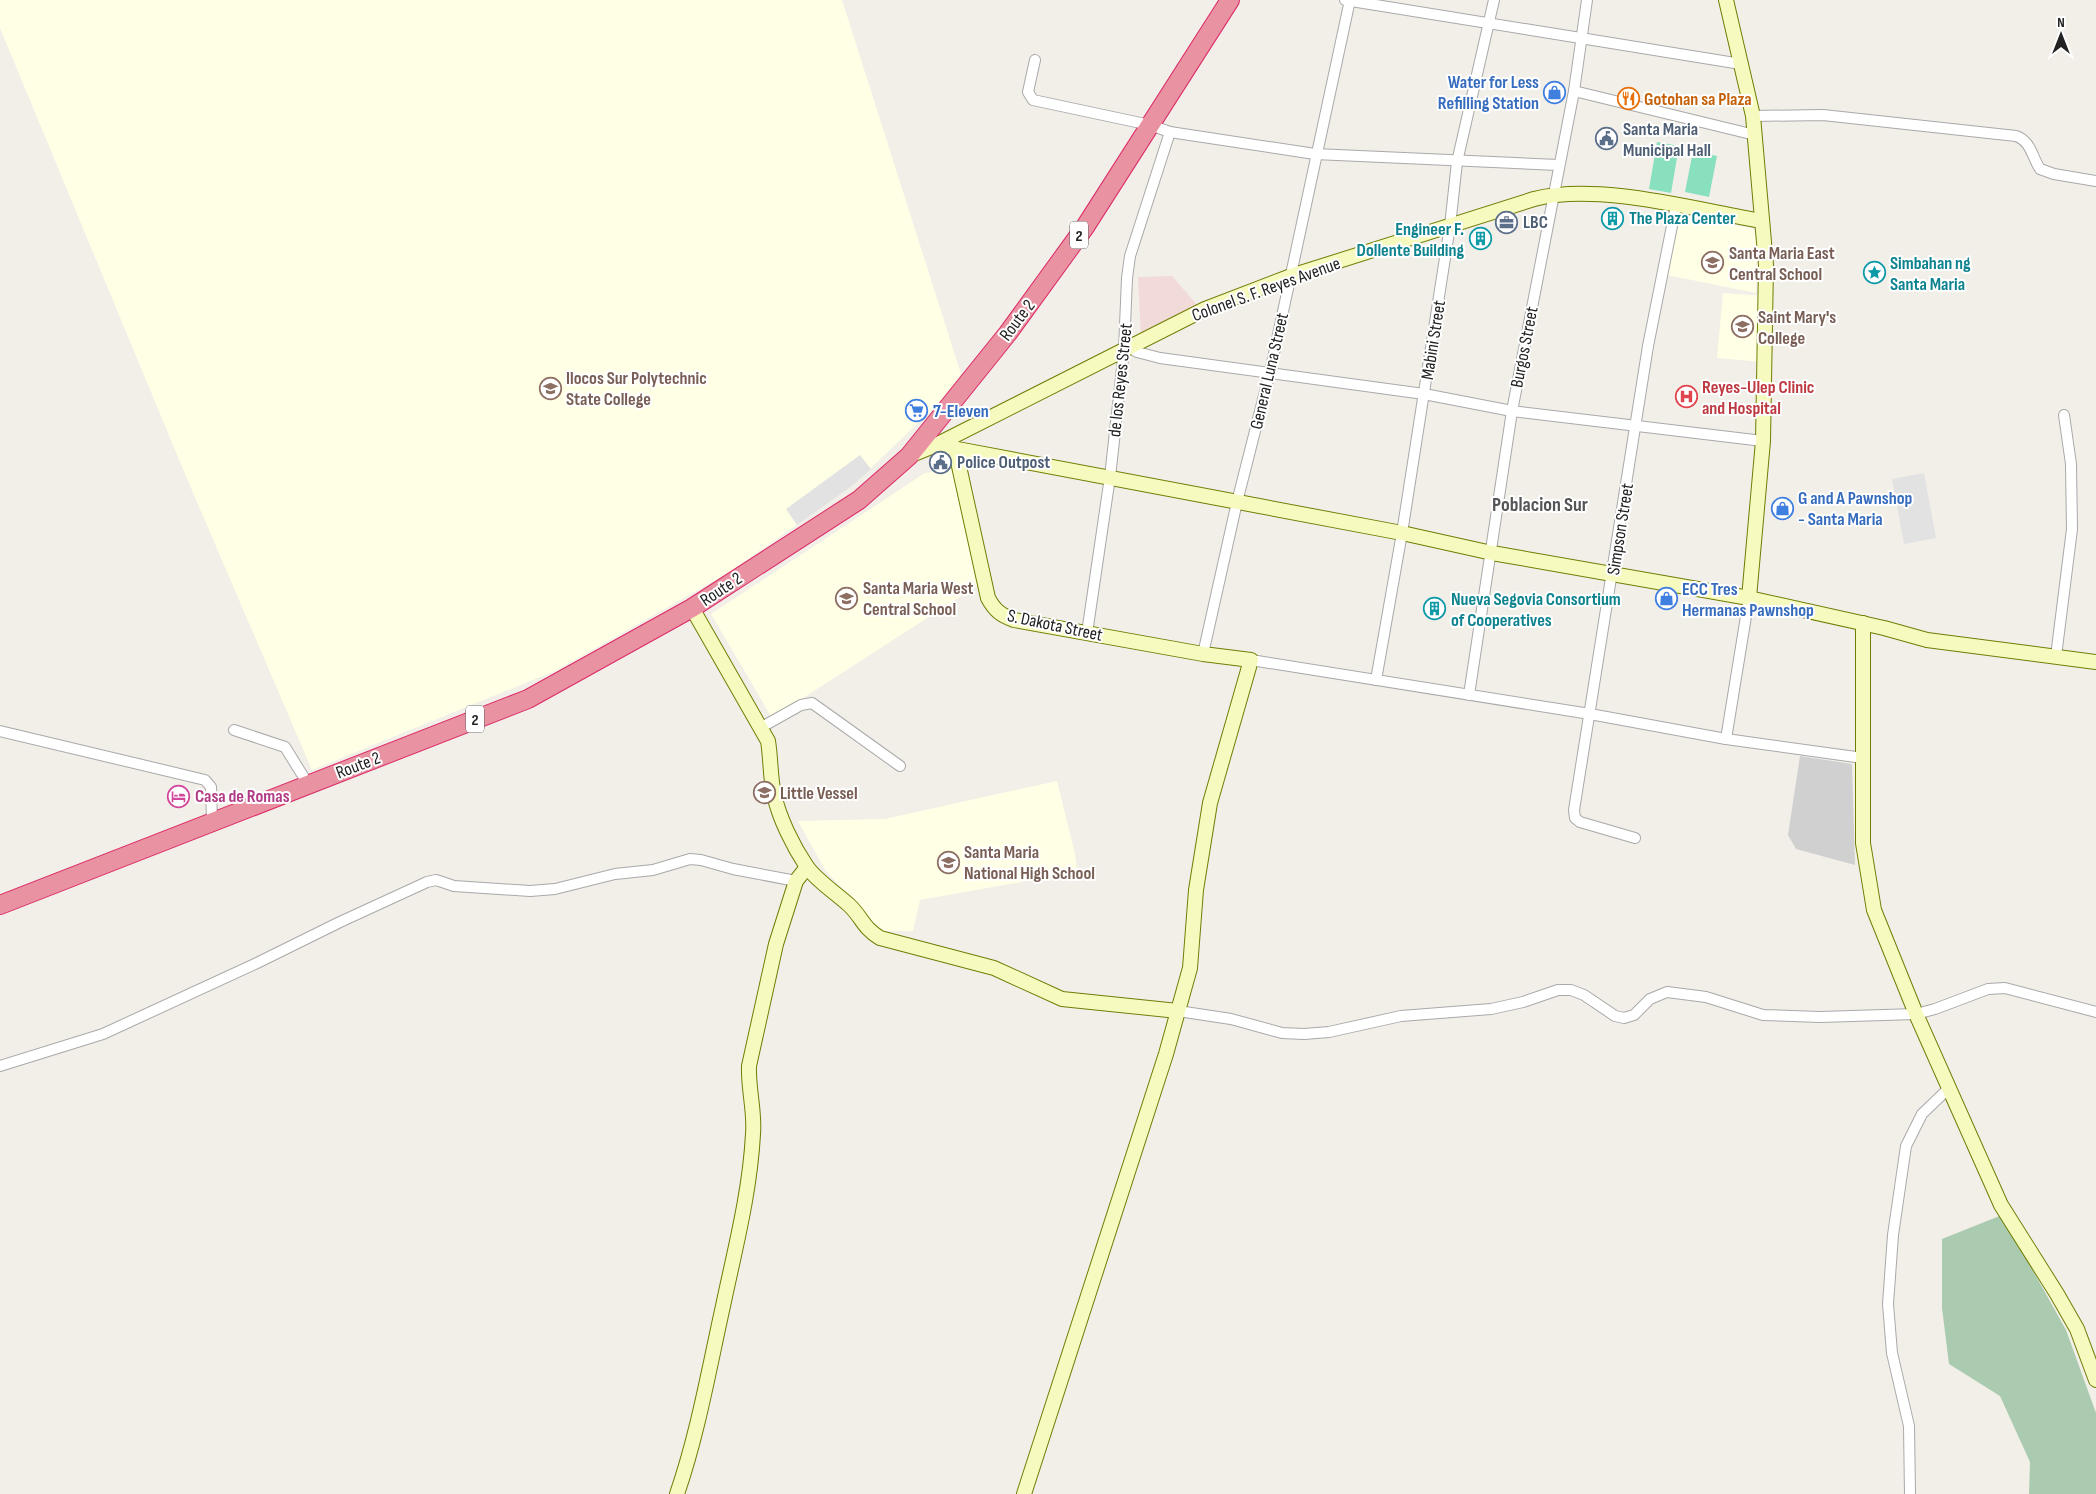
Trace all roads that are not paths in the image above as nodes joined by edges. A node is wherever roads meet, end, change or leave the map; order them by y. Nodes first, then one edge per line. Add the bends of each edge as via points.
1 (1230, 0) edge
2 (1348, 0) edge
3 (1494, 0) edge
4 (1587, 0) edge
5 (1726, 0) edge
6 (1489, 24) junction
7 (1580, 39) junction
8 (1035, 60) dead end
9 (1741, 64) junction
10 (1574, 91) junction
11 (1753, 116) junction
12 (1150, 125) junction
13 (1170, 132) junction
14 (1755, 135) junction
15 (1315, 154) junction
16 (1457, 162) junction
17 (1558, 165) junction
18 (2096, 181) edge
19 (1553, 194) junction
20 (1676, 206) junction
21 (1762, 221) junction
22 (1450, 226) junction
23 (1290, 276) junction
24 (1127, 348) junction
25 (1270, 372) junction
26 (1424, 394) junction
27 (1512, 411) junction
28 (2064, 415) dead end
29 (1636, 426) junction
30 (1763, 441) junction
31 (936, 445) junction
32 (955, 448) junction
33 (909, 456) junction
34 (1110, 477) junction
35 (1237, 502) junction
36 (1402, 533) junction
37 (1492, 553) junction
38 (1613, 574) junction
39 (1749, 598) junction
40 (692, 608) junction
41 (1863, 623) junction
42 (1087, 633) junction
43 (1203, 654) junction
44 (2056, 656) junction
45 (1251, 660) junction
46 (2096, 662) edge
47 (1376, 680) junction
48 (1469, 695) junction
49 (1590, 714) junction
50 (760, 728) junction
51 (234, 730) dead end
52 (0, 731) edge
53 (1726, 739) junction
54 (1863, 758) junction
55 (900, 766) dead end
56 (308, 784) junction
57 (212, 821) junction
58 (1635, 838) dead end
59 (807, 867) junction
60 (796, 881) junction
61 (0, 905) edge
62 (2096, 1012) edge
63 (1916, 1014) junction
64 (1177, 1016) junction
65 (0, 1066) edge
66 (1948, 1089) junction
67 (2096, 1380) edge
68 (677, 1494) edge
69 (1024, 1494) edge
70 (1910, 1494) edge

1 - 12 highway, Route 2 / 2
2 - 6 street
2 - 15 street, General Luna Street
3 - 6 street, Mabini Street
4 - 7 street, Burgos Street
5 - 9 street
6 - 7 street
6 - 16 street, Mabini Street
7 - 9 street
7 - 10 street, Burgos Street
8 - 12 street via 1028,92 1033,100
9 - 11 street
10 - 14 street
10 - 17 street, Burgos Street
11 - 14 street
11 - 18 street via 1823,115 2016,136 2024,138 2040,169
12 - 13 street
12 - 33 highway, Route 2 / 2 via 1085,227 1019,318
13 - 15 street
13 - 24 street, de los Reyes Street via 1130,256
14 - 21 street
15 - 16 street
15 - 23 street, General Luna Street
16 - 17 street
16 - 22 street, Mabini Street
17 - 19 street, Burgos Street
19 - 20 street, Colonel S. F. Reyes Avenue via 1618,196
19 - 22 street, Colonel S. F. Reyes Avenue
19 - 27 street, Burgos Street
20 - 21 street, Colonel S. F. Reyes Avenue
20 - 29 street, Simpson Street via 1648,346
21 - 30 street via 1766,284
22 - 23 street, Colonel S. F. Reyes Avenue
22 - 26 street, Mabini Street
23 - 24 street, Colonel S. F. Reyes Avenue via 1205,308
23 - 25 street, General Luna Street
24 - 25 street via 1160,358
24 - 31 street, Colonel S. F. Reyes Avenue
24 - 34 street, de los Reyes Street
25 - 26 street
25 - 35 street, General Luna Street
26 - 27 street
26 - 36 street, Mabini Street
27 - 29 street
27 - 37 street, Burgos Street
28 - 44 street via 2071,464 2072,529
29 - 30 street
29 - 38 street, Simpson Street
30 - 39 street
31 - 32 street
31 - 33 street, Colonel S. F. Reyes Avenue
32 - 34 street
32 - 42 street, S. Dakota Street via 988,598 994,609 1001,616 1014,620
33 - 40 highway, Route 2 / 2 via 859,500
34 - 35 street
34 - 42 street, de los Reyes Street
35 - 36 street
35 - 43 street, General Luna Street
36 - 37 street
36 - 47 street, Mabini Street
37 - 38 street
37 - 48 street, Burgos Street
38 - 39 street
38 - 49 street, Simpson Street
39 - 41 street
39 - 53 street
40 - 50 street
40 - 56 highway, Route 2 / 2 via 528,699
41 - 44 street via 1927,640
41 - 54 street
42 - 43 street, S. Dakota Street
43 - 45 street, S. Dakota Street
44 - 46 street
45 - 47 street
45 - 64 street via 1210,803 1196,890 1190,968
47 - 48 street
48 - 49 street
49 - 53 street
49 - 58 street, Simpson Street via 1575,818
50 - 55 street via 801,705 812,703
50 - 59 street via 768,741 774,793 781,817
51 - 56 street via 285,747
52 - 57 street via 205,780 211,787
53 - 54 street
54 - 63 street via 1863,843 1874,910
56 - 57 highway, Route 2 / 2
57 - 61 highway, Route 2 / 2
59 - 60 street
59 - 64 street via 854,909 865,928 880,938 994,968 1062,999
60 - 65 street via 690,859 653,870 615,874 555,889 530,891 454,886 436,880 427,882 103,1034
60 - 68 street via 776,944 749,1066 752,1157 740,1228 690,1454
62 - 63 street via 2005,988 1988,989
63 - 64 street via 1763,1015 1675,992 1658,995 1634,1015 1624,1018 1614,1016 1584,994 1558,990 1492,1009 1401,1016 1329,1032 1304,1034 1282,1033 1231,1019
63 - 66 street
64 - 69 street
66 - 67 street via 2001,1206 2077,1329
66 - 70 street via 1922,1114 1906,1146 1893,1235 1888,1304 1892,1353 1909,1426

